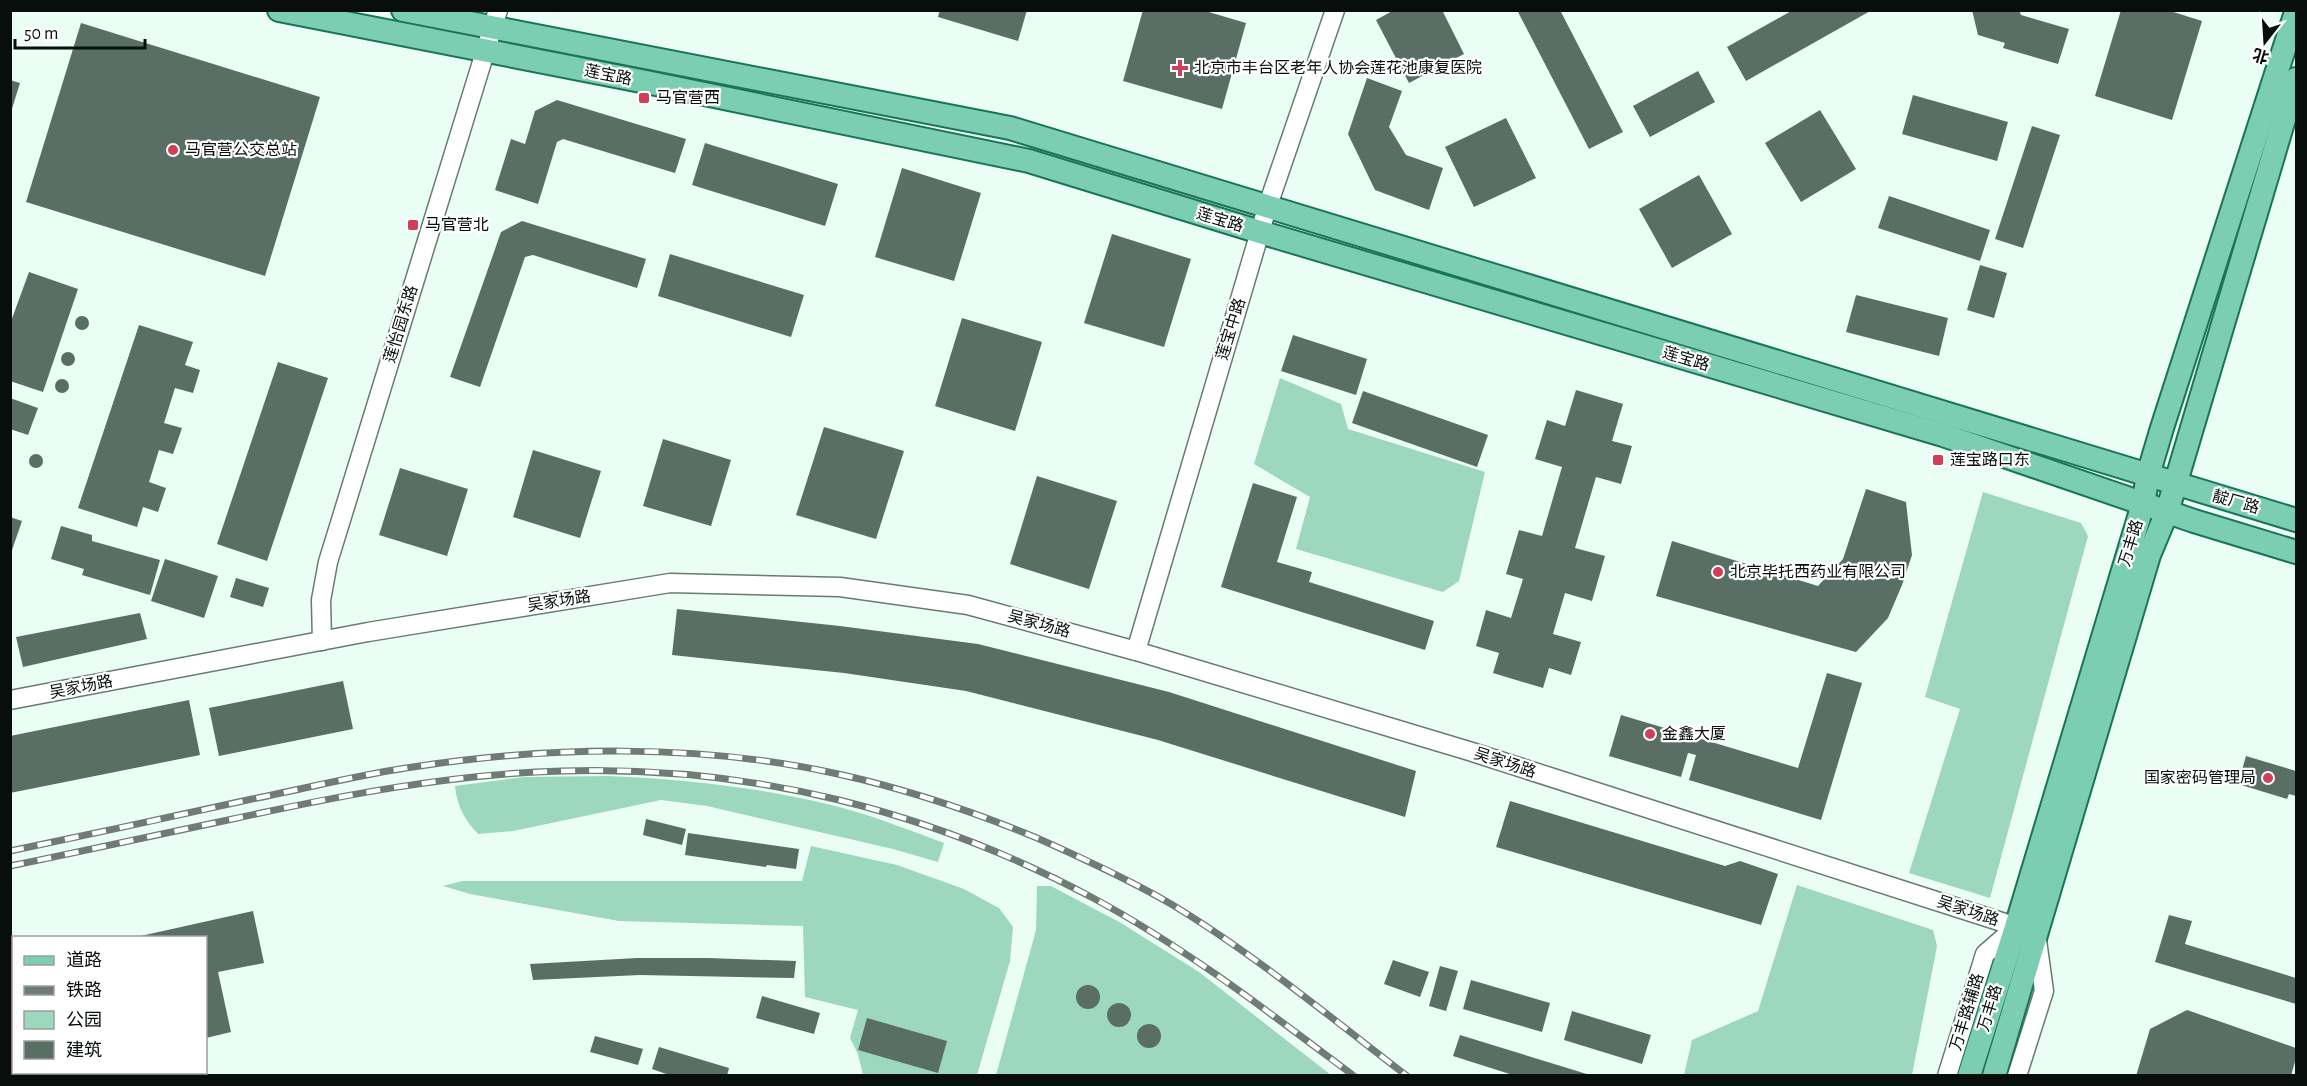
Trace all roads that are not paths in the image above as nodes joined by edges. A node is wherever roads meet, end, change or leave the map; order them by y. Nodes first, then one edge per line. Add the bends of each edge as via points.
1 (279, 10) edge
2 (403, 10) edge
3 (1335, 10) edge
4 (2296, 12) edge
5 (496, 19) edge
6 (485, 51) junction
7 (2296, 79) edge
8 (1267, 208) junction
9 (1260, 232) junction
10 (2148, 475) junction
11 (2176, 485) junction
12 (2143, 504) junction
13 (2168, 512) junction
14 (2296, 520) edge
15 (2296, 552) edge
16 (322, 642) junction
17 (1136, 651) junction
18 (10, 700) edge
19 (2026, 930) junction
20 (1947, 1076) edge
21 (1969, 1076) edge
22 (1994, 1076) edge
23 (2017, 1076) edge

1 - 6 main road, 莲宝路
2 - 5 main road, 莲宝路
3 - 8 street, 莲宝中路
4 - 10 main road, 万丰路
5 - 6 street, 莲怡园东路
5 - 8 main road, 莲宝路 via 1010,128
6 - 9 main road, 莲宝路 via 1029,160
6 - 16 street, 莲怡园东路 via 328,562 321,600
7 - 11 main road, 万丰路
8 - 9 street, 莲宝中路
8 - 10 main road, 莲宝路
9 - 12 main road, 莲宝路 via 1943,435
9 - 17 street, 莲宝中路
10 - 11 main road, 莲宝路
10 - 12 main road, 万丰路
11 - 13 main road, 万丰路
11 - 14 main road, 靛厂路
12 - 13 main road, 莲宝路
12 - 19 main road, 万丰路
13 - 15 main road, 莲宝路
13 - 19 main road, 万丰路 via 2149,555
16 - 17 street, 吴家场路 via 670,583 840,587 968,605
16 - 18 street, 吴家场路
17 - 19 street, 吴家场路 via 1469,751
19 - 20 street, 万丰路辅路 via 1985,954
19 - 21 main road, 万丰路
19 - 22 main road, 万丰路
19 - 23 street via 2044,991

